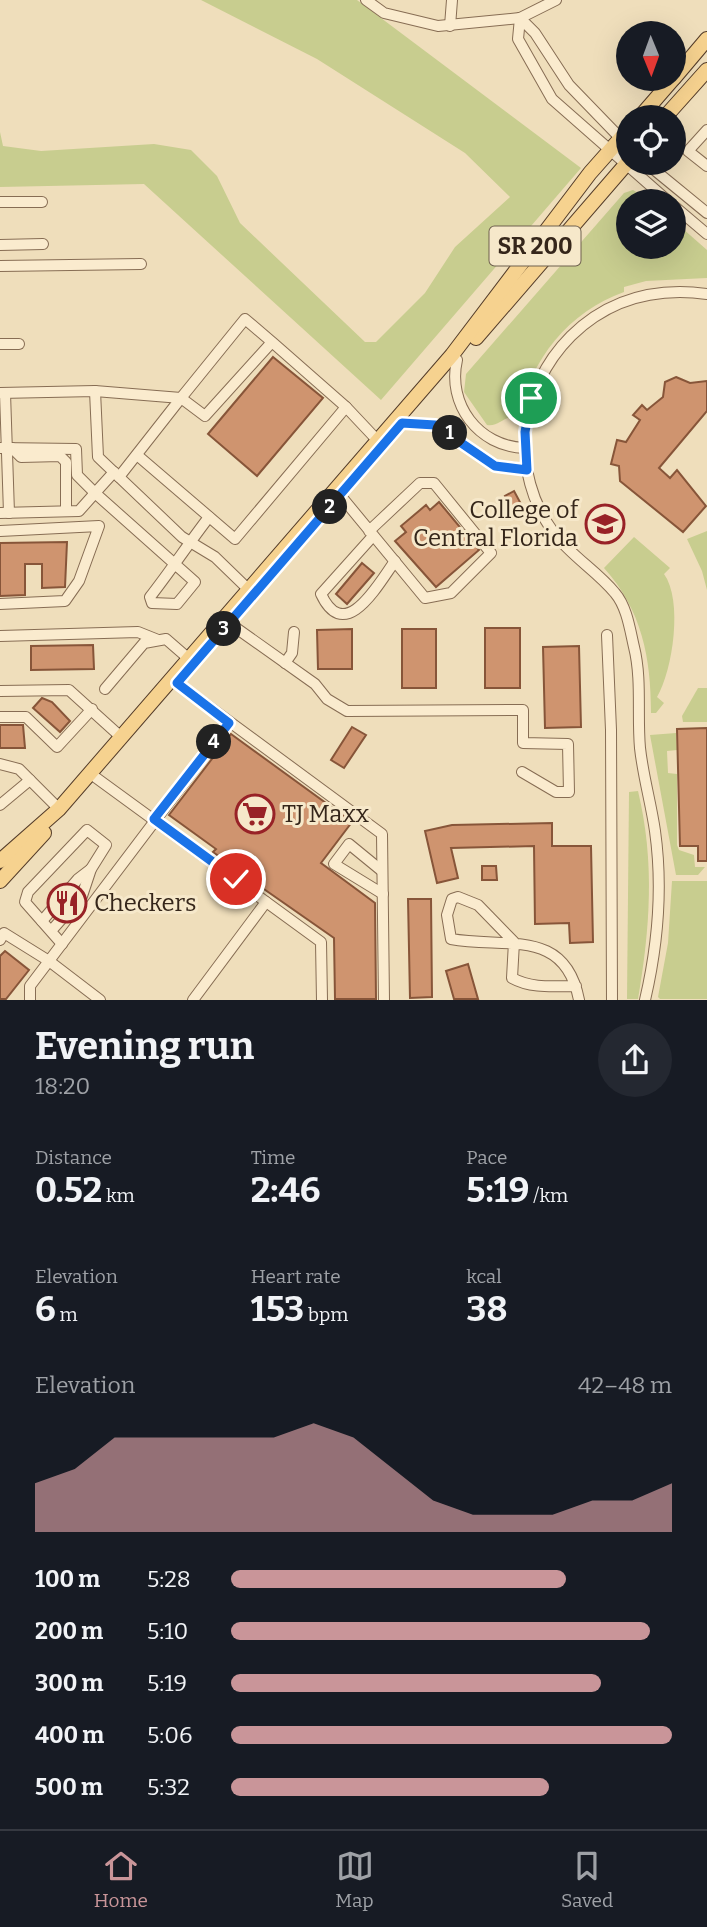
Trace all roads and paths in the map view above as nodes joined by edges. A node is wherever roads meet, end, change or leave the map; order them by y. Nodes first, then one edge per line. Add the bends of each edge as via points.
1 (366, 0) edge
2 (452, 0) edge
3 (556, 0) edge
4 (520, 18) junction
5 (450, 26) junction
6 (707, 39) edge
7 (686, 63) edge
8 (707, 70) edge
9 (662, 91) edge
10 (650, 105) edge
11 (676, 105) edge
12 (707, 130) edge
13 (616, 136) edge
14 (616, 140) edge
15 (616, 150) edge
16 (707, 166) edge
17 (617, 175) edge
18 (640, 175) edge
19 (660, 175) edge
20 (655, 189) edge
21 (0, 202) edge
22 (42, 202) dead end
23 (707, 214) edge
24 (686, 216) edge
25 (707, 234) edge
26 (43, 244) dead end
27 (0, 245) edge
28 (141, 264) dead end
29 (0, 265) edge
30 (707, 294) edge
31 (272, 342) junction
32 (0, 344) edge
33 (19, 344) dead end
34 (457, 360) junction
35 (95, 391) junction
36 (2, 393) edge
37 (181, 398) junction
38 (346, 407) junction
39 (402, 423) junction
40 (378, 441) junction
41 (6, 448) edge
42 (524, 448) junction
43 (137, 455) junction
44 (527, 470) junction
45 (117, 475) junction
46 (95, 493) junction
47 (340, 495) junction
48 (66, 511) junction
49 (5, 513) edge
50 (209, 517) junction
51 (0, 531) edge
52 (371, 533) junction
53 (190, 541) junction
54 (395, 561) junction
55 (249, 590) junction
56 (0, 604) edge
57 (229, 623) junction
58 (294, 632) dead end
59 (607, 635) dead end
60 (0, 636) edge
61 (158, 640) junction
62 (189, 659) junction
63 (285, 663) junction
64 (177, 683) junction
65 (105, 689) dead end
66 (0, 691) edge
67 (92, 709) junction
68 (0, 717) edge
69 (229, 723) junction
70 (121, 737) junction
71 (0, 764) edge
72 (522, 772) dead end
73 (95, 777) junction
74 (30, 780) junction
75 (0, 805) edge
76 (59, 809) junction
77 (154, 819) junction
78 (0, 861) edge
79 (91, 869) junction
80 (382, 871) junction
81 (0, 881) edge
82 (383, 894) junction
83 (266, 902) junction
84 (42, 921) junction
85 (51, 931) junction
86 (0, 940) edge
87 (514, 942) junction
88 (62, 944) junction
89 (49, 961) junction
90 (576, 986) junction
91 (30, 999) edge
92 (100, 999) edge
93 (193, 999) edge
94 (322, 999) edge
95 (384, 999) edge
96 (579, 999) edge
97 (612, 999) edge
98 (645, 999) edge

1 - 5 street via 384,13
2 - 5 street
3 - 4 street
4 - 5 street
4 - 13 street via 569,85
4 - 14 street via 518,39 552,99 585,128
6 - 7 main road
8 - 11 main road
9 - 10 main road
12 - 16 street via 688,150
15 - 40 main road, SR 200
17 - 34 main road, SR 200
18 - 20 street
19 - 23 street
21 - 22 street
24 - 25 street
26 - 27 street
28 - 29 street
30 - 42 street via 638,295 583,324 556,352 538,381 527,415
31 - 37 street via 205,416
31 - 37 street via 245,319
31 - 38 street
32 - 33 street
34 - 39 main road, SR 200
34 - 42 street via 455,393 468,418 491,439
35 - 36 street
35 - 37 street
35 - 45 street via 98,457
36 - 41 street
37 - 43 street
38 - 40 street
38 - 50 street via 235,539
39 - 44 street via 435,425 495,466
39 - 47 main road, SR 200
40 - 55 main road, SR 200
41 - 46 street via 76,449 77,475
41 - 48 street via 21,457 60,456 66,462
41 - 49 street
42 - 44 street
43 - 45 street
43 - 50 street
44 - 98 street via 538,508 555,534 616,595 635,652 640,748 659,890 656,948
45 - 46 street
45 - 53 street
46 - 48 street via 79,511
46 - 53 street via 175,565
47 - 52 street
47 - 57 main road, SR 200
48 - 49 street
50 - 53 street
51 - 56 street via 99,526 79,581 65,601
52 - 54 street
52 - 54 street via 321,594 324,601 338,613 361,608
52 - 54 street via 421,483 434,483 491,553 451,593 425,598
53 - 55 street via 215,557
55 - 62 main road, SR 200
57 - 63 street
57 - 64 main road, SR 200
58 - 63 street via 292,653
59 - 97 street
60 - 61 street via 138,632
61 - 62 street via 166,639
61 - 65 street via 144,643
62 - 70 main road, SR 200
63 - 72 street via 347,710 523,710 523,744 568,744 569,792 556,792
64 - 69 street
64 - 73 main road, SR 200
66 - 67 street via 69,690
67 - 68 street via 57,747 26,716
67 - 70 street
69 - 77 street
69 - 80 street via 382,834
70 - 76 main road, SR 200
71 - 74 street via 19,769
73 - 77 street
73 - 81 main road, SR 200
74 - 75 street
74 - 76 street
76 - 78 main road, SR 200
77 - 83 street
77 - 88 street
79 - 84 street
79 - 84 street via 106,845 88,830 28,892 25,902
79 - 85 street via 82,896
80 - 82 street
80 - 82 street via 349,844 334,864
82 - 95 street
83 - 93 street
83 - 94 street via 321,942
84 - 85 street
85 - 88 street
86 - 89 street via 4,933
87 - 87 street via 451,939 447,915 452,899 478,905
87 - 90 street via 561,957
87 - 90 street via 512,978 539,986
88 - 89 street
89 - 91 street via 30,986
89 - 92 street
90 - 96 street

